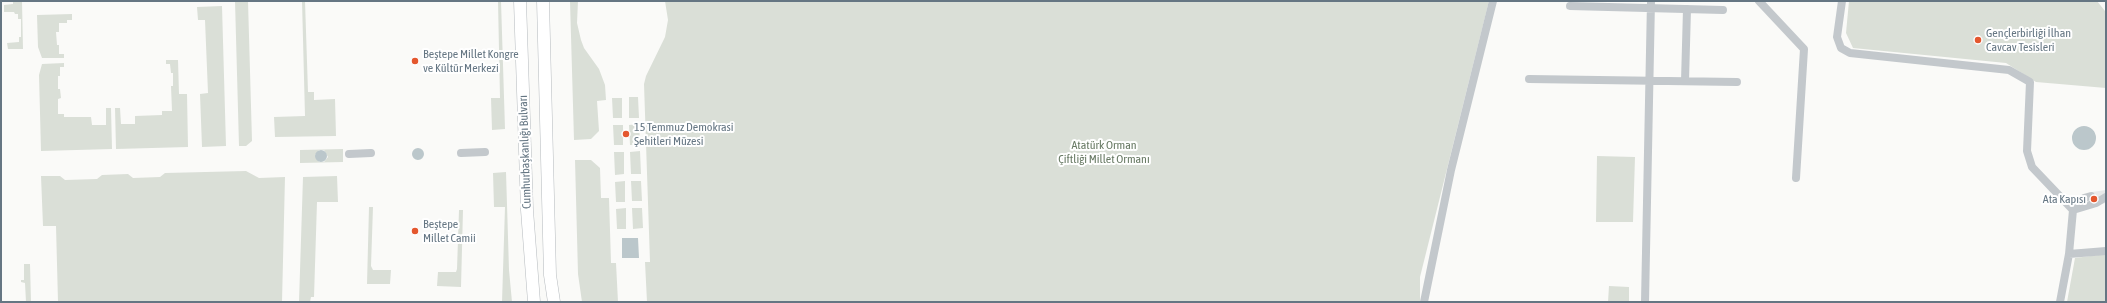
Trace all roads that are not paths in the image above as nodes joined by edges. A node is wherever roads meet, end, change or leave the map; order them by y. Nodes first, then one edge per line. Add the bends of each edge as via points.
1 (520, 1) edge
2 (543, 1) edge
3 (1492, 1) edge
4 (1759, 1) edge
5 (1842, 1) edge
6 (1650, 5) edge
7 (1570, 6) dead end
8 (1687, 9) junction
9 (1723, 10) dead end
10 (1529, 78) dead end
11 (1650, 81) junction
12 (1685, 81) junction
13 (1737, 82) dead end
14 (485, 152) dead end
15 (371, 153) dead end
16 (461, 153) dead end
17 (349, 154) dead end
18 (1796, 178) dead end
19 (2106, 196) edge
20 (2073, 210) junction
21 (2106, 251) edge
22 (2069, 254) junction
23 (534, 302) edge
24 (554, 302) edge
25 (1424, 302) edge
26 (1645, 302) edge
27 (2060, 302) edge

1 - 23 main road, Cumhurbaşkanlığı Bulvarı via 527,210
2 - 24 main road, Cumhurbaşkanlığı Bulvarı via 550,275
3 - 25 street
4 - 18 street via 1804,49
5 - 20 street via 1837,37 1841,48 1850,53 2009,70 2030,82 2027,151 2032,167
6 - 7 street
6 - 8 street
6 - 11 street
8 - 9 street
8 - 12 street
10 - 11 street
11 - 12 street
11 - 26 street
12 - 13 street
14 - 16 street
15 - 17 street
19 - 20 street
20 - 22 street
21 - 22 street
22 - 27 street

